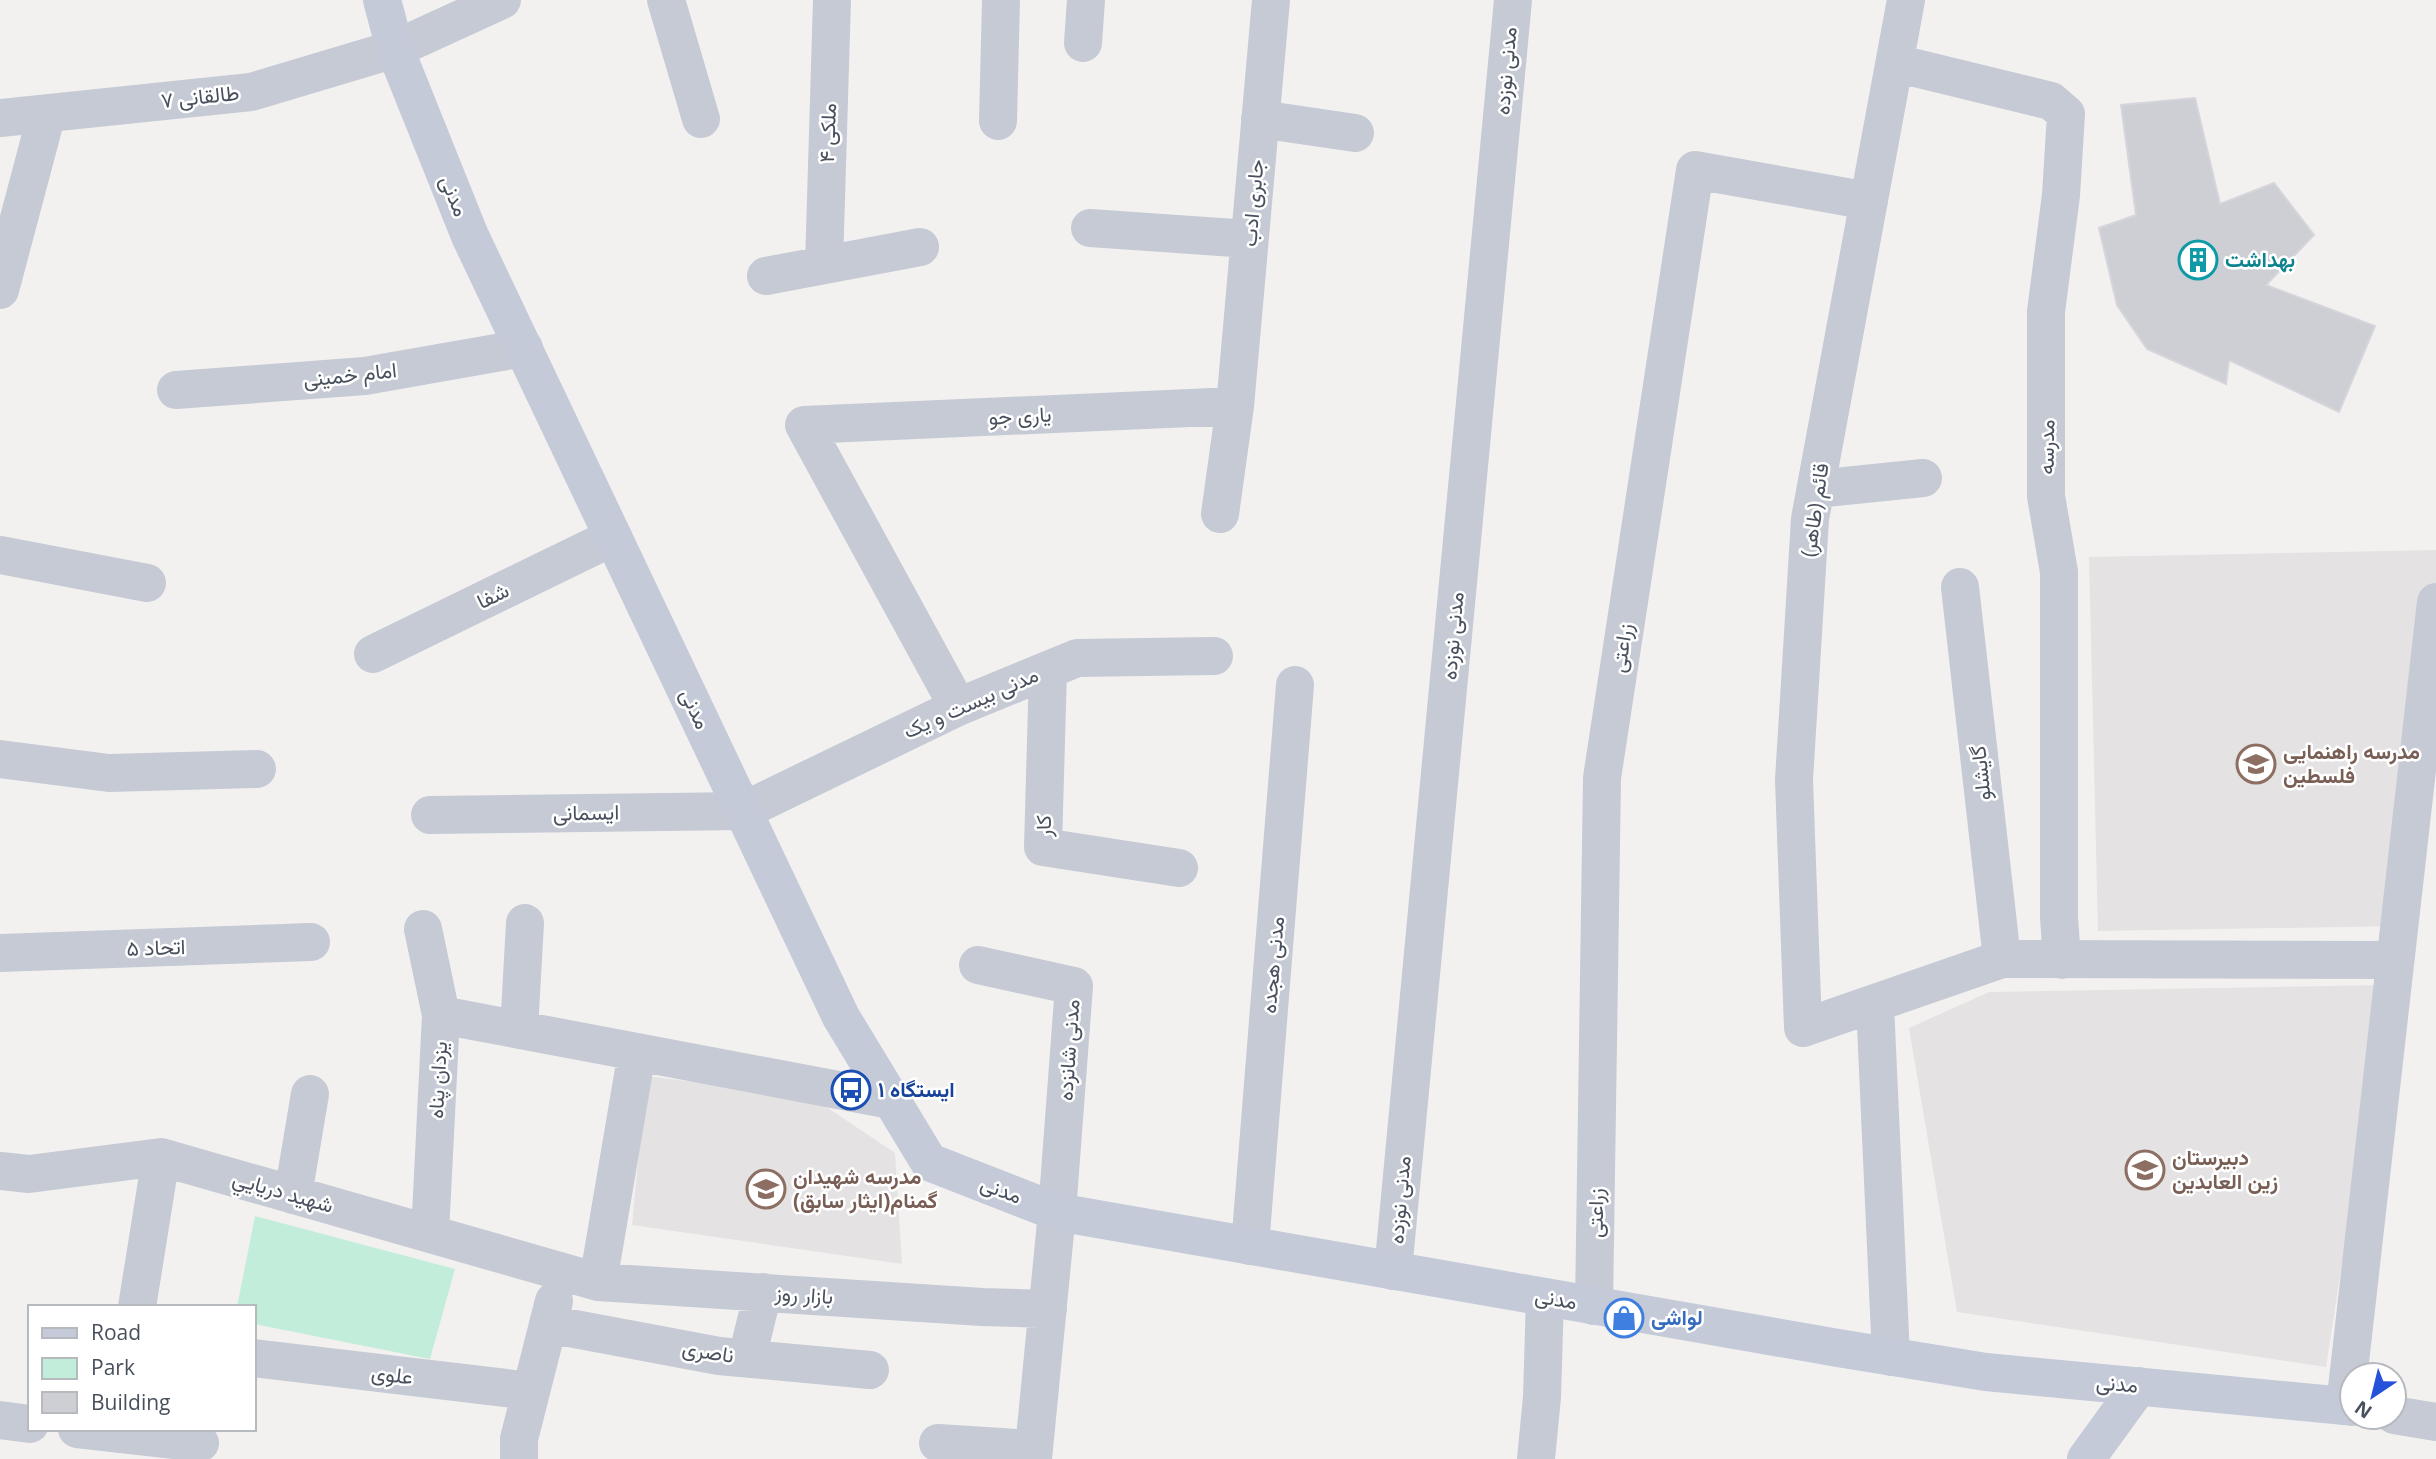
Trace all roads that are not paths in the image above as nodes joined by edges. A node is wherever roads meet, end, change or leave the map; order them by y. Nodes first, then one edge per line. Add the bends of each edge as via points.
1 (382, 0) edge
2 (502, 0) edge
3 (666, 0) edge
4 (832, 0) edge
5 (1001, 0) edge
6 (1086, 0) edge
7 (1271, 0) edge
8 (1513, 0) edge
9 (1906, 0) edge
10 (1083, 43) dead end
11 (395, 49) junction
12 (1895, 63) junction
13 (47, 113) junction
14 (0, 118) edge
15 (701, 119) dead end
16 (1260, 119) junction
17 (998, 121) dead end
18 (1354, 133) dead end
19 (1869, 201) junction
20 (1090, 228) dead end
21 (1250, 239) junction
22 (920, 247) dead end
23 (824, 265) junction
24 (766, 276) dead end
25 (0, 290) edge
26 (524, 348) junction
27 (176, 390) dead end
28 (1235, 406) junction
29 (1923, 478) dead end
30 (1816, 489) junction
31 (1220, 514) dead end
32 (613, 537) junction
33 (0, 555) edge
34 (147, 583) dead end
35 (1961, 587) dead end
36 (2436, 602) edge
37 (373, 654) dead end
38 (1214, 656) dead end
39 (1048, 670) junction
40 (1295, 685) dead end
41 (958, 707) junction
42 (0, 759) edge
43 (257, 769) dead end
44 (743, 811) junction
45 (430, 815) dead end
46 (1179, 868) dead end
47 (525, 923) dead end
48 (423, 929) dead end
49 (311, 942) dead end
50 (0, 953) edge
51 (2002, 959) junction
52 (2062, 960) junction
53 (2395, 960) junction
54 (978, 965) dead end
55 (1875, 1004) junction
56 (441, 1015) junction
57 (519, 1030) junction
58 (637, 1052) junction
59 (310, 1094) dead end
60 (891, 1100) junction
61 (161, 1157) junction
62 (0, 1171) edge
63 (293, 1195) junction
64 (1057, 1212) junction
65 (430, 1234) junction
66 (1250, 1246) junction
67 (1393, 1271) junction
68 (562, 1272) junction
69 (598, 1282) junction
70 (762, 1293) junction
71 (1545, 1297) junction
72 (136, 1305) edge
73 (1594, 1306) junction
74 (1048, 1308) junction
75 (548, 1324) junction
76 (1891, 1357) junction
77 (256, 1358) edge
78 (747, 1358) junction
79 (2354, 1361) edge
80 (870, 1370) dead end
81 (2139, 1386) junction
82 (531, 1391) junction
83 (2338, 1406) edge
84 (2408, 1417) edge
85 (0, 1420) edge
86 (2436, 1422) edge
87 (28, 1424) edge
88 (84, 1431) edge
89 (200, 1443) dead end
90 (938, 1443) dead end
91 (136, 1447) edge
92 (1034, 1454) edge
93 (519, 1459) edge
94 (1536, 1459) edge
95 (2086, 1459) edge

1 - 11 main road, مدنی
2 - 11 street, طالقانی ۷
3 - 15 street
4 - 23 street, ملکی ۴
5 - 17 street
6 - 10 street
7 - 16 street, جابری ادب
8 - 67 street, مدنی نوزده
9 - 12 street, قائم (طاهر)
11 - 13 street, طالقانی ۷ via 251,92
11 - 26 main road, مدنی via 470,236
12 - 19 street, قائم (طاهر)
12 - 52 street, مدرسه via 2051,101 2066,114 2046,312 2046,496 2059,572
13 - 14 street, طالقانی ۷
13 - 25 street
16 - 18 street
16 - 21 street, جابری ادب
19 - 30 street, قائم (طاهر)
19 - 73 street, زراعتی via 1695,170 1602,778
20 - 21 street
21 - 28 street, جابری ادب
22 - 23 street
23 - 24 street
26 - 27 street, امام خمینی via 365,376
26 - 32 main road, مدنی
28 - 31 street, جابری ادب
28 - 41 street, یاری جو via 804,425
29 - 30 street
30 - 55 street, قائم (طاهر) via 1810,519 1794,780 1803,1028
32 - 37 street, شفا
32 - 44 main road, مدنی
33 - 34 street
35 - 51 street, گایشلو
36 - 53 street
38 - 39 street, مدنی بیست و یک via 1077,657
39 - 41 street, مدنی بیست و یک
39 - 46 street, کار via 1043,846
40 - 66 street, مدنی هجده
41 - 44 street, مدنی بیست و یک
42 - 43 street via 109,773
44 - 45 street, ایسمانی
44 - 60 main road, مدنی via 841,1017
47 - 57 street
48 - 56 street, یزدان پناه
49 - 50 street, اتحاد ۵
51 - 52 street
51 - 55 street
52 - 53 street
53 - 79 street
54 - 64 street, مدنی شانزده via 1074,986
55 - 76 street
56 - 57 street
56 - 65 street, یزدان پناه
57 - 58 street
58 - 60 street
58 - 69 street
59 - 63 street
60 - 64 main road, مدنی via 929,1162
61 - 62 street, شهيد دريايي via 29,1174
61 - 63 street, شهيد دريايي
61 - 72 street
63 - 65 street, شهيد دريايي
64 - 66 main road, مدنی
64 - 74 street
65 - 68 street, شهيد دريايي
66 - 67 main road, مدنی
67 - 71 main road, مدنی
68 - 69 street, بازار روز
68 - 75 street
69 - 70 street, بازار روز
70 - 74 street, بازار روز
70 - 78 street
71 - 73 main road, مدنی
71 - 94 street
73 - 76 main road, مدنی
74 - 92 street
75 - 78 street, ناصری
75 - 82 street
76 - 81 main road, مدنی via 1986,1372
77 - 82 street, علوی
78 - 80 street, ناصری
81 - 83 main road, مدنی
81 - 95 main road
82 - 93 street
84 - 86 street
85 - 87 street
88 - 91 street
89 - 91 street
90 - 92 street

